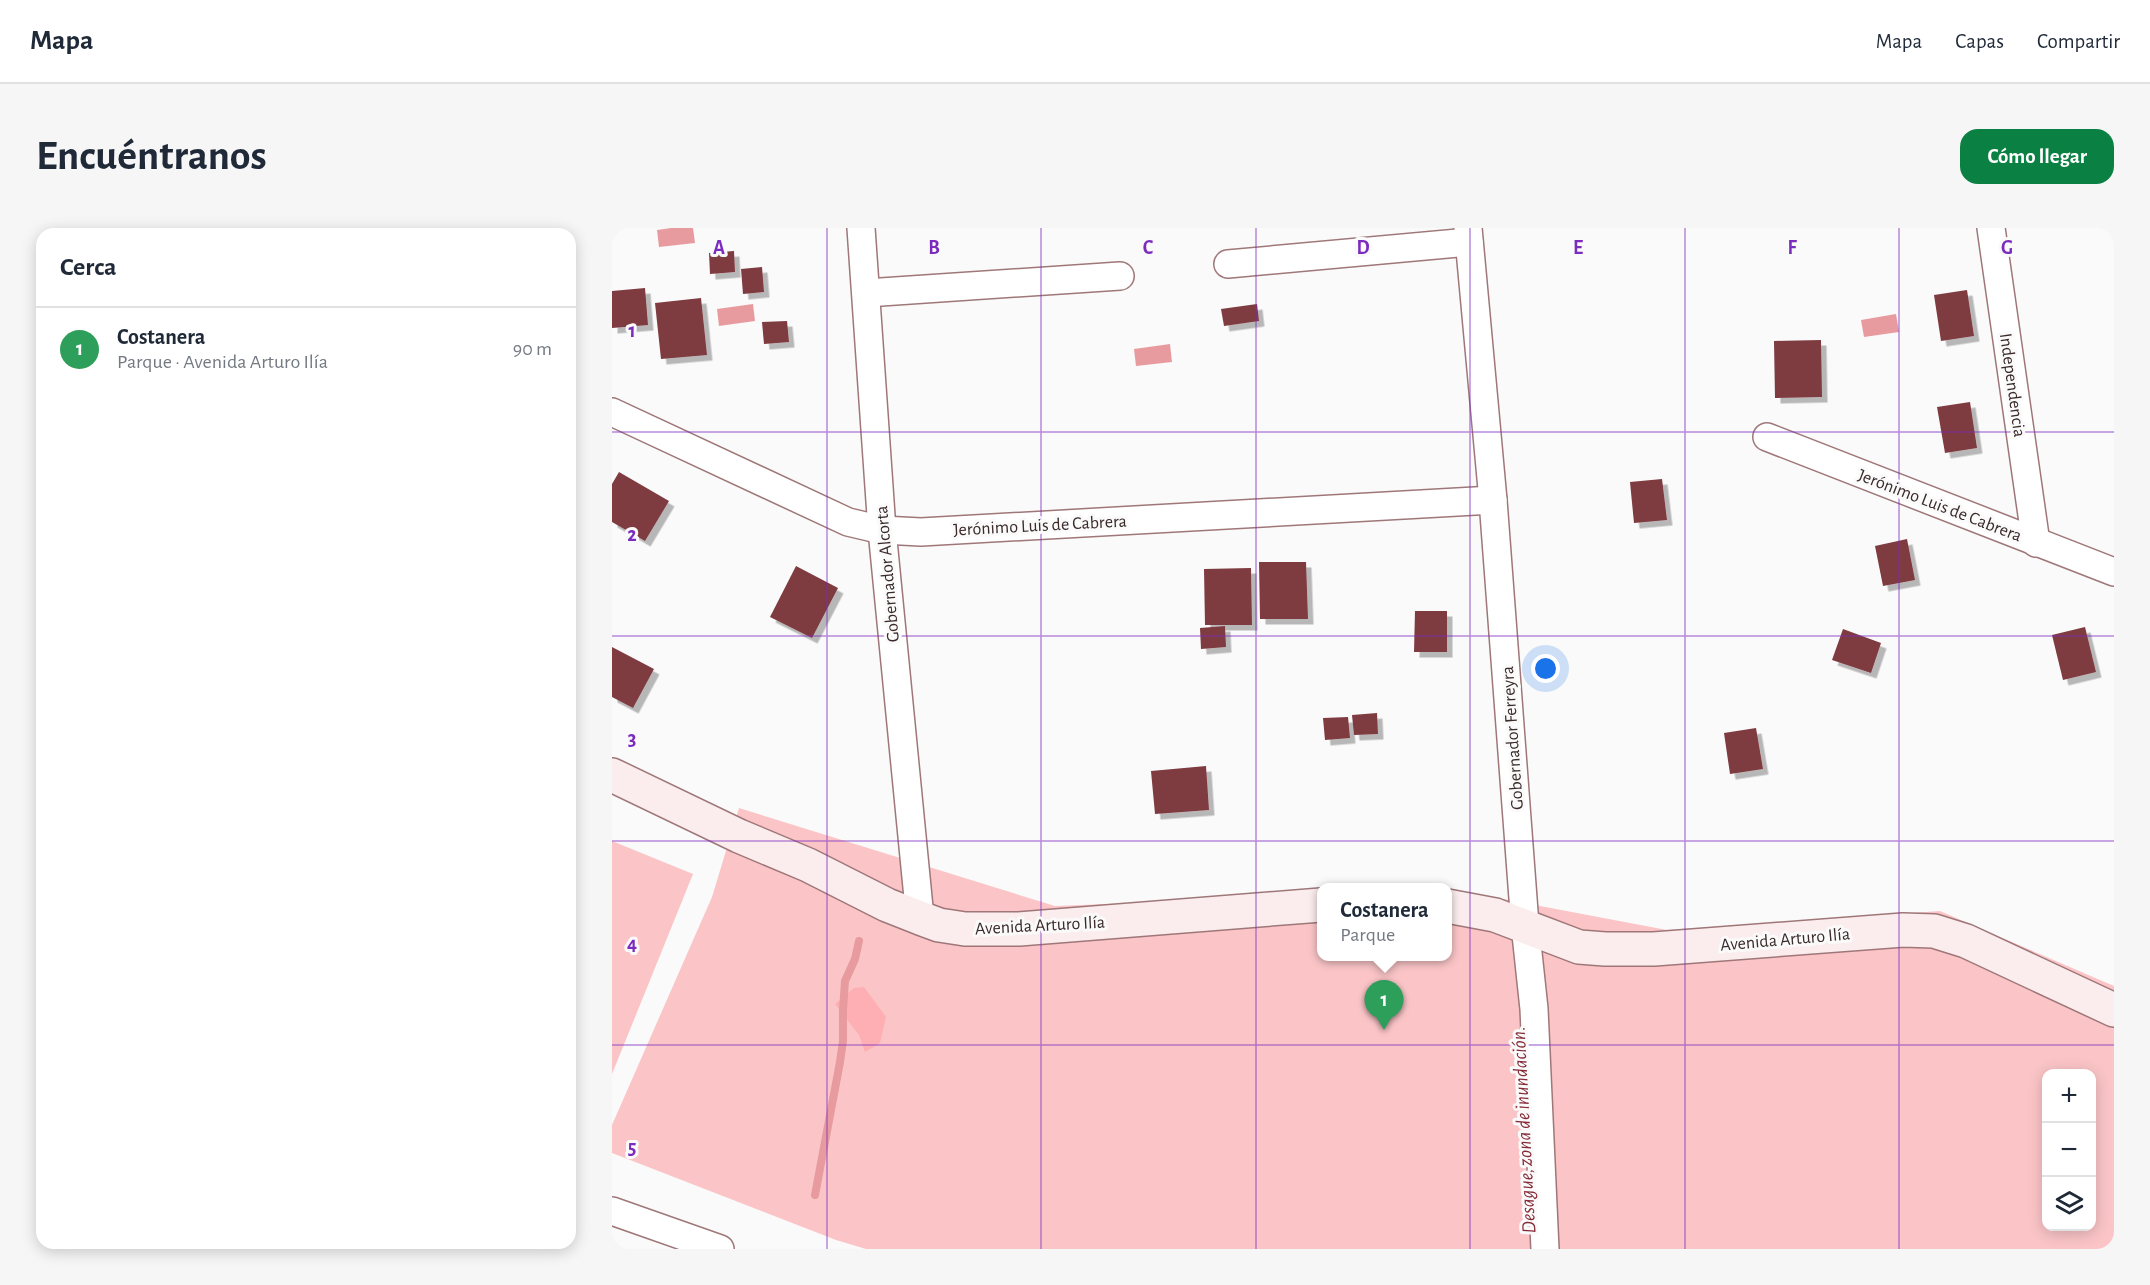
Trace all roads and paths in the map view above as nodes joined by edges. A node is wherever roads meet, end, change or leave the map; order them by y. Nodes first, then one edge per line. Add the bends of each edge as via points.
1 (861, 228) edge
2 (1991, 228) edge
3 (1469, 235) edge
4 (1228, 264) dead end
5 (1120, 276) dead end
6 (866, 293) junction
7 (612, 412) edge
8 (1767, 437) dead end
9 (1493, 500) junction
10 (882, 530) junction
11 (2036, 543) junction
12 (2114, 572) edge
13 (612, 775) edge
14 (1317, 905) edge
15 (1452, 907) edge
16 (920, 918) junction
17 (1525, 925) junction
18 (2114, 1010) edge
19 (612, 1211) edge
20 (720, 1249) edge
21 (1545, 1249) edge

1 - 6 street, Gobernador Alcorta
2 - 11 street, Independencia
3 - 4 street
3 - 9 street, Gobernador Ferreyra
5 - 6 street
6 - 10 street, Gobernador Alcorta
7 - 10 street, Jerónimo Luis de Cabrera via 848,522
8 - 11 street, Jerónimo Luis de Cabrera
9 - 10 street, Jerónimo Luis de Cabrera via 921,532
9 - 17 street, Gobernador Ferreyra
10 - 16 street, Gobernador Alcorta
11 - 12 street, Jerónimo Luis de Cabrera
13 - 16 main road, Avenida Arturo Ilía
14 - 16 main road, Avenida Arturo Ilía via 997,930 939,925
15 - 17 main road, Avenida Arturo Ilía
17 - 18 main road, Avenida Arturo Ilía via 1579,947 1654,950 1903,930 1934,932 1966,941
17 - 21 street, Gobernador Ferreyra via 1534,1009
19 - 20 street

